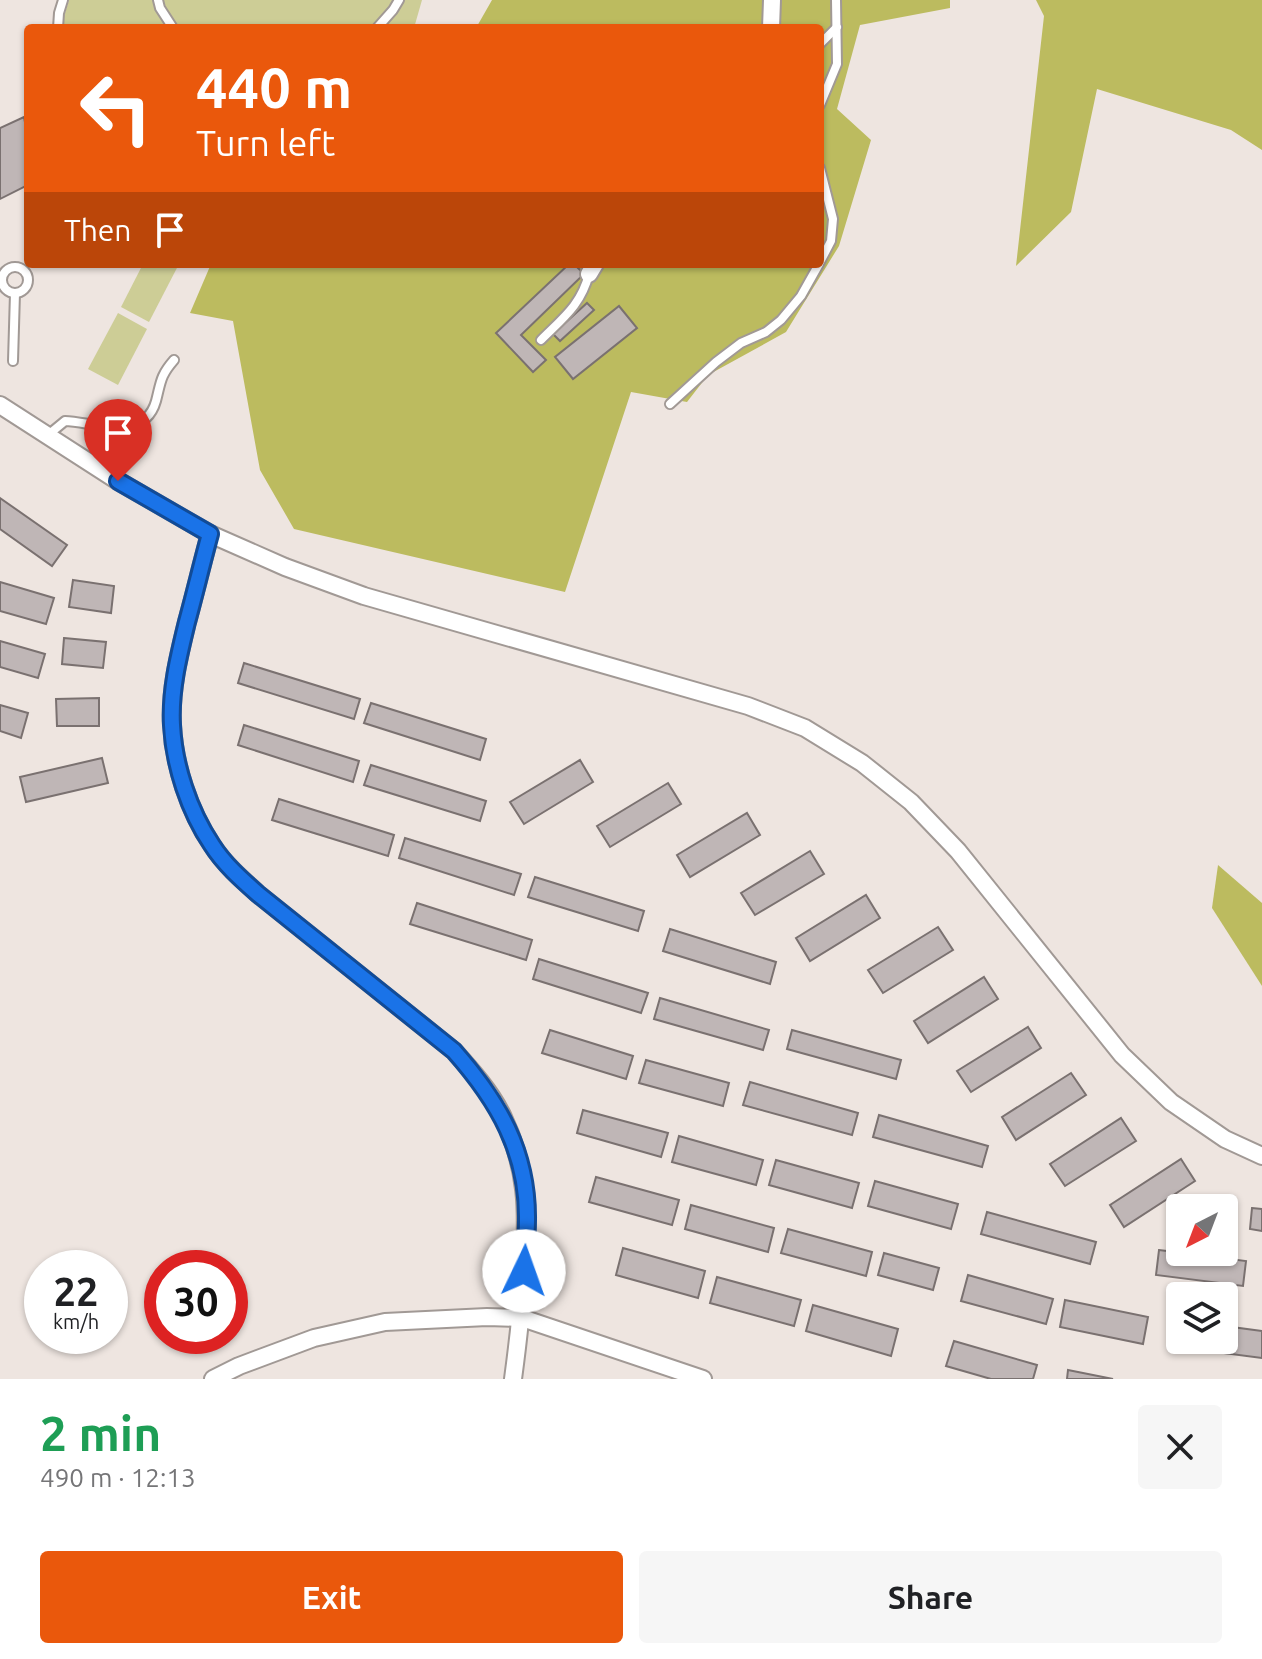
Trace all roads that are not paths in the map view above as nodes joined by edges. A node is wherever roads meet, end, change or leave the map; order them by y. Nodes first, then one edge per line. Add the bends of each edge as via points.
1 (63, 0) edge
2 (158, 0) edge
3 (399, 0) edge
4 (772, 0) edge
5 (836, 0) edge
6 (58, 24) edge
7 (170, 24) edge
8 (381, 24) edge
9 (771, 24) edge
10 (837, 26) junction
11 (824, 40) edge
12 (824, 95) edge
13 (824, 184) edge
14 (824, 254) edge
15 (816, 268) edge
16 (4, 269) edge
17 (592, 269) edge
18 (7, 292) edge
19 (541, 340) dead end
20 (174, 360) dead end
21 (13, 361) dead end
22 (670, 404) dead end
23 (0, 405) edge
24 (48, 436) junction
25 (210, 534) junction
26 (1262, 1156) edge
27 (522, 1318) junction
28 (213, 1379) edge
29 (513, 1379) edge
30 (703, 1379) edge

1 - 6 lane
2 - 7 lane
3 - 8 lane
4 - 9 street
5 - 10 lane
10 - 11 lane
10 - 12 lane via 837,64
13 - 14 lane via 833,219
15 - 22 lane via 781,320 741,343
16 - 18 lane via 1,279
16 - 18 lane via 20,268 28,278 20,292
17 - 19 lane via 578,302
18 - 21 lane
20 - 24 lane via 162,376 154,407 139,422 113,428 65,421
23 - 24 street
24 - 25 street
25 - 26 street via 364,596 748,706 805,728 862,763 921,812 1122,1055 1171,1102 1225,1139
25 - 27 street via 173,692 172,724 185,788 212,845 232,870 454,1051 501,1112 525,1195
27 - 28 street via 385,1322 314,1338
27 - 29 street
27 - 30 street

